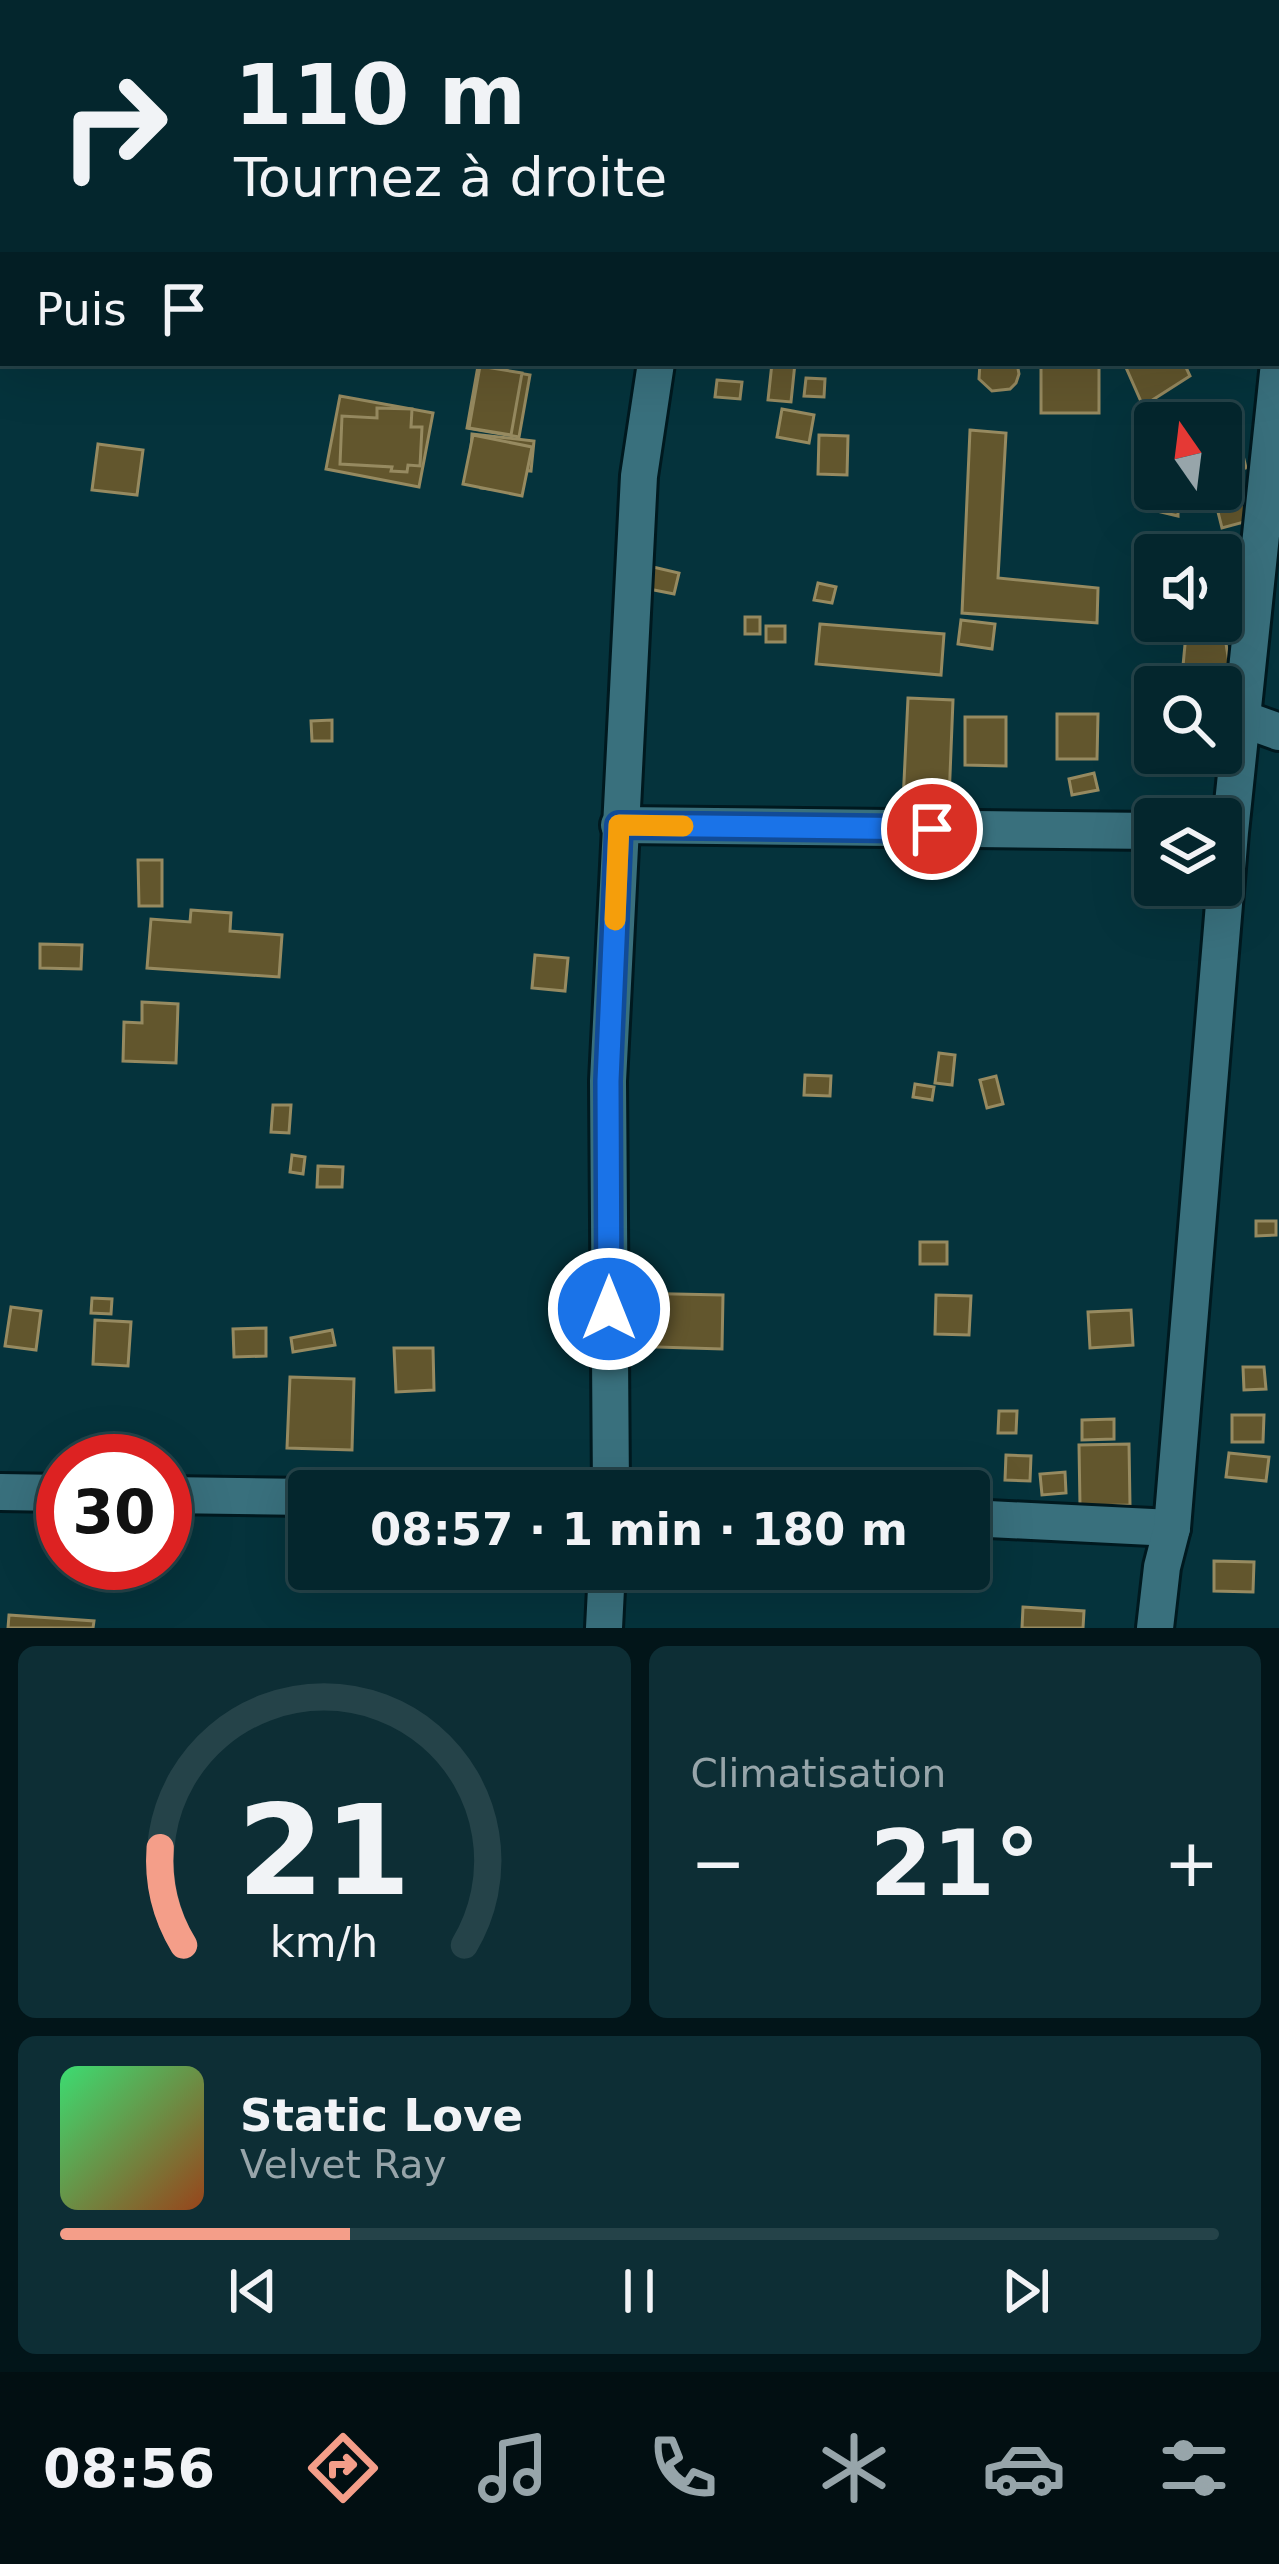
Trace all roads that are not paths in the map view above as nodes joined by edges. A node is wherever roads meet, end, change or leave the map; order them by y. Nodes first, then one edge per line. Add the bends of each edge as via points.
1 (656, 366) edge
2 (1279, 366) edge
3 (1243, 718) junction
4 (1279, 732) edge
5 (1231, 798) edge
6 (619, 825) junction
7 (1134, 831) edge
8 (1220, 906) edge
9 (611, 1470) edge
10 (0, 1492) edge
11 (36, 1493) edge
12 (192, 1495) edge
13 (288, 1497) edge
14 (990, 1519) edge
15 (1172, 1528) junction
16 (606, 1590) edge
17 (604, 1628) edge
18 (1155, 1628) edge

1 - 6 street via 639,476
2 - 3 street
3 - 4 street
3 - 5 street
6 - 7 street
6 - 9 street via 608,1081
8 - 15 street
10 - 11 street
12 - 13 street
14 - 15 street
15 - 18 street
16 - 17 street

